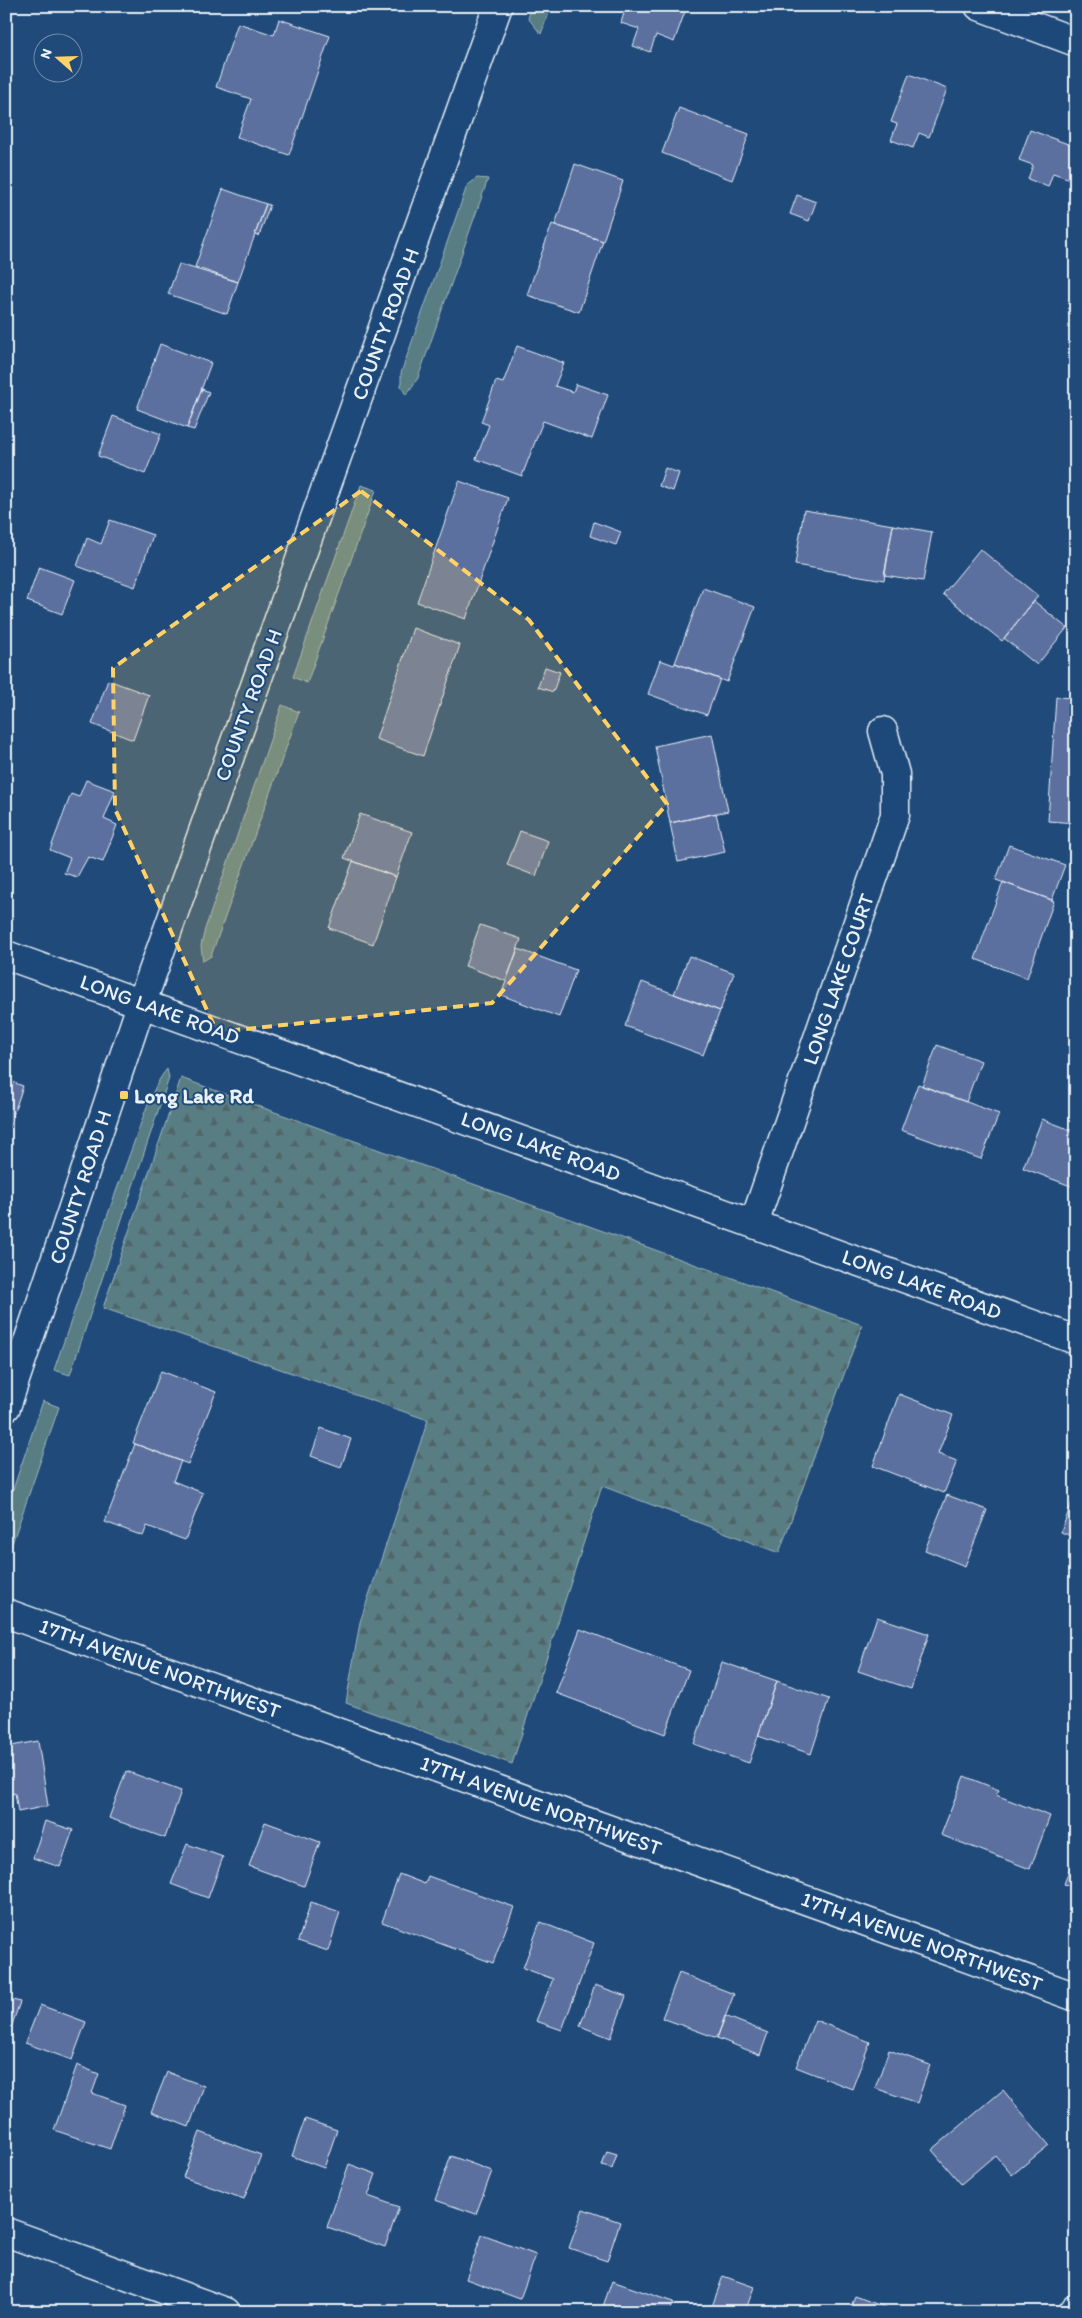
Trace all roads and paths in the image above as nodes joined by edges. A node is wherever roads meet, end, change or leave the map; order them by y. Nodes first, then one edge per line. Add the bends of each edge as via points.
1 (498, 6) edge
2 (979, 6) edge
3 (1076, 42) edge
4 (883, 731) dead end
5 (6, 955) edge
6 (142, 1002) junction
7 (754, 1223) junction
8 (1076, 1340) edge
9 (6, 1408) edge
10 (6, 1613) edge
11 (1076, 1996) edge
12 (6, 2232) edge
13 (1076, 2308) edge
14 (226, 2312) edge
15 (1073, 2312) edge

1 - 6 street, COUNTY ROAD H
2 - 3 street
4 - 7 street, LONG LAKE COURT via 895,774 895,815
5 - 6 street, LONG LAKE ROAD
6 - 7 street, LONG LAKE ROAD
6 - 9 street, COUNTY ROAD H
7 - 8 street, LONG LAKE ROAD
10 - 11 street, 17TH AVENUE NORTHWEST
12 - 14 street
13 - 15 street

